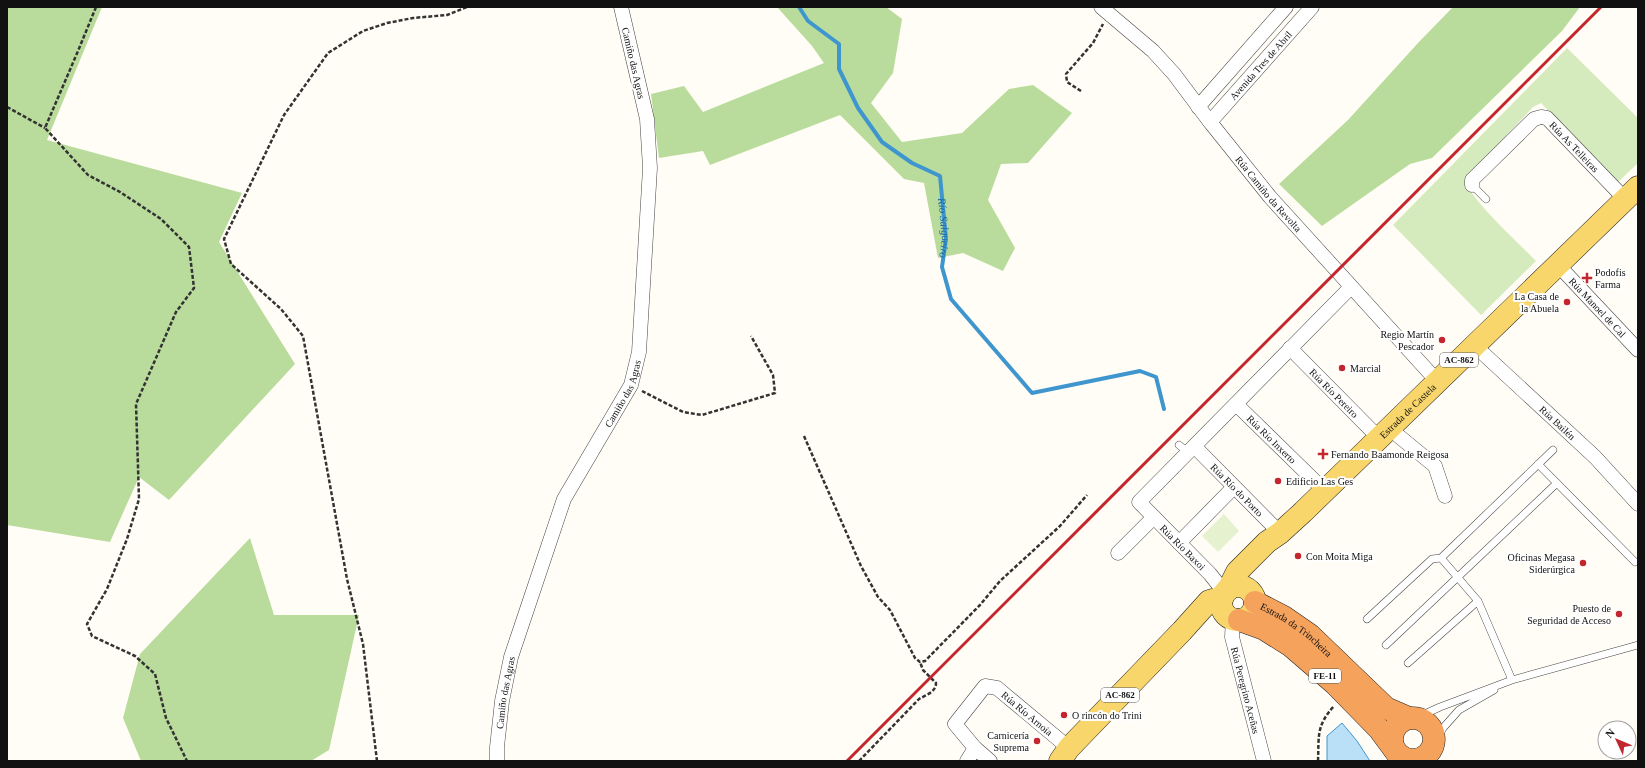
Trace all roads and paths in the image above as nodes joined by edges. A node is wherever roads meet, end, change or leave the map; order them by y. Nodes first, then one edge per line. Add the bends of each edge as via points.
1 (96, 7) edge
2 (467, 7) edge
3 (621, 7) edge
4 (1286, 7) edge
5 (1312, 7) edge
6 (1108, 9) edge
7 (1081, 91) dead end
8 (7, 107) edge
9 (1198, 107) junction
10 (1210, 122) junction
11 (45, 128) junction
12 (1472, 185) joint
13 (1634, 193) edge
14 (1486, 199) dead end
15 (1558, 265) junction
16 (1351, 287) junction
17 (751, 336) dead end
18 (1474, 345) junction
19 (1290, 348) junction
20 (1638, 350) edge
21 (1437, 381) junction
22 (631, 385) junction
23 (1236, 404) junction
24 (1384, 433) junction
25 (804, 436) dead end
26 (1188, 448) junction
27 (1552, 450) dead end
28 (1538, 464) junction
29 (1557, 484) junction
30 (1325, 491) junction
31 (1229, 492) junction
32 (1087, 495) dead end
33 (1445, 496) dead end
34 (1638, 504) edge
35 (1154, 517) junction
36 (1274, 538) junction
37 (1179, 543) junction
38 (1118, 553) dead end
39 (1441, 558) junction
40 (1635, 562) dead end
41 (1457, 578) junction
42 (1254, 599) junction
43 (1478, 601) junction
44 (1229, 606) junction
45 (1367, 619) dead end
46 (1386, 645) dead end
47 (1638, 645) edge
48 (920, 662) junction
49 (1408, 663) dead end
50 (1512, 680) junction
51 (1336, 704) dead end
52 (1412, 718) junction
53 (975, 748) junction
54 (1429, 754) edge
55 (1064, 755) edge
56 (1400, 756) edge
57 (187, 761) edge
58 (377, 761) edge
59 (497, 761) edge
60 (859, 761) edge
61 (967, 761) edge
62 (990, 761) edge
63 (1264, 761) edge
64 (1318, 761) edge

1 - 11 path
2 - 58 path via 447,14 387,23 363,31 328,53 284,115 224,239 231,264 281,309 303,336 347,579 362,644
3 - 22 street, Camiño das Agras via 647,119 650,168 640,352
4 - 9 street, Avenida Tres de Abril
5 - 10 street, Avenida Tres de Abril
6 - 7 path via 1092,43 1066,74 1067,82
6 - 9 street, Rúa Camiño da Revolta via 1153,51
8 - 11 path
9 - 10 street, Rúa Camiño da Revolta
10 - 16 street, Rúa Camiño da Revolta via 1270,197
11 - 57 path via 88,175 161,219 189,247 194,288 176,312 136,404 138,499 127,539 107,589 87,624 92,636 135,656 155,674 166,718
12 - 13 street, Rúa As Telleiras via 1472,180 1534,119 1542,117 1547,118
12 - 14 lane
13 - 15 main road, Estrada de Castela / AC-862
15 - 18 main road, Estrada de Castela / AC-862
15 - 20 street, Rúa Manoel de Cal
16 - 19 street
16 - 21 street, Rúa Camiño da Revolta
17 - 22 path via 773,375 775,393 702,415 683,412
18 - 21 main road, Estrada de Castela / AC-862
18 - 34 street, Rúa Bailén via 1595,457
19 - 23 street
19 - 24 street, Rúa Río Pereiro
21 - 24 main road, Estrada de Castela / AC-862
22 - 59 street, Camiño das Agras via 564,499 511,657 502,701
23 - 26 street
23 - 30 street, Rúa Río Inxerto
24 - 30 main road, Estrada de Castela / AC-862
24 - 33 street, Rúa Río Pereiro via 1435,466
25 - 48 path via 861,566 878,598 890,610 915,658
26 - 31 street
26 - 35 street, Rúa Río Baxoi via 1139,502
26 - 36 street, Rúa Río do Porto
27 - 28 lane
28 - 29 lane
28 - 39 lane
29 - 40 lane
29 - 41 lane
30 - 36 main road, Estrada de Castela / AC-862
31 - 36 street
31 - 37 street
32 - 48 path via 1060,526 1000,581 951,636
35 - 37 street, Rúa Río Baxoi
35 - 38 street
36 - 42 main road, AC-862 via 1256,575
36 - 44 main road, AC-862 via 1237,572
37 - 44 street, Rúa Río Baxoi via 1210,574
39 - 41 lane
39 - 45 lane via 1432,559
41 - 43 lane
41 - 46 lane
42 - 44 main road, AC-862 via 1255,608 1249,617
42 - 44 main road, AC-862 via 1250,590 1245,587 1233,587
42 - 52 highway, Estrada da Trincheira / FE-11 via 1310,635 1386,708
43 - 49 lane
43 - 50 lane
44 - 55 main road, AC-862 via 1209,601
44 - 56 highway, Estrada da Trincheira / FE-11 via 1291,646 1341,690 1379,729
44 - 63 street, Rúa Peregrino Aceñas via 1232,637
47 - 50 lane
48 - 60 path via 923,670 936,682 936,686 930,693 919,698
50 - 52 lane
50 - 54 lane via 1459,710 1443,728
51 - 64 path via 1325,716 1319,730
52 - 54 highway, Estrada da Trincheira / FE-11 via 1422,720 1432,729 1434,741
52 - 56 highway via 1397,726 1393,732 1393,746
53 - 55 street, Rúa Río Arnoia via 955,724 985,686 997,688
53 - 61 street
53 - 62 street, Rúa Río Arnoia
54 - 56 highway via 1417,760

